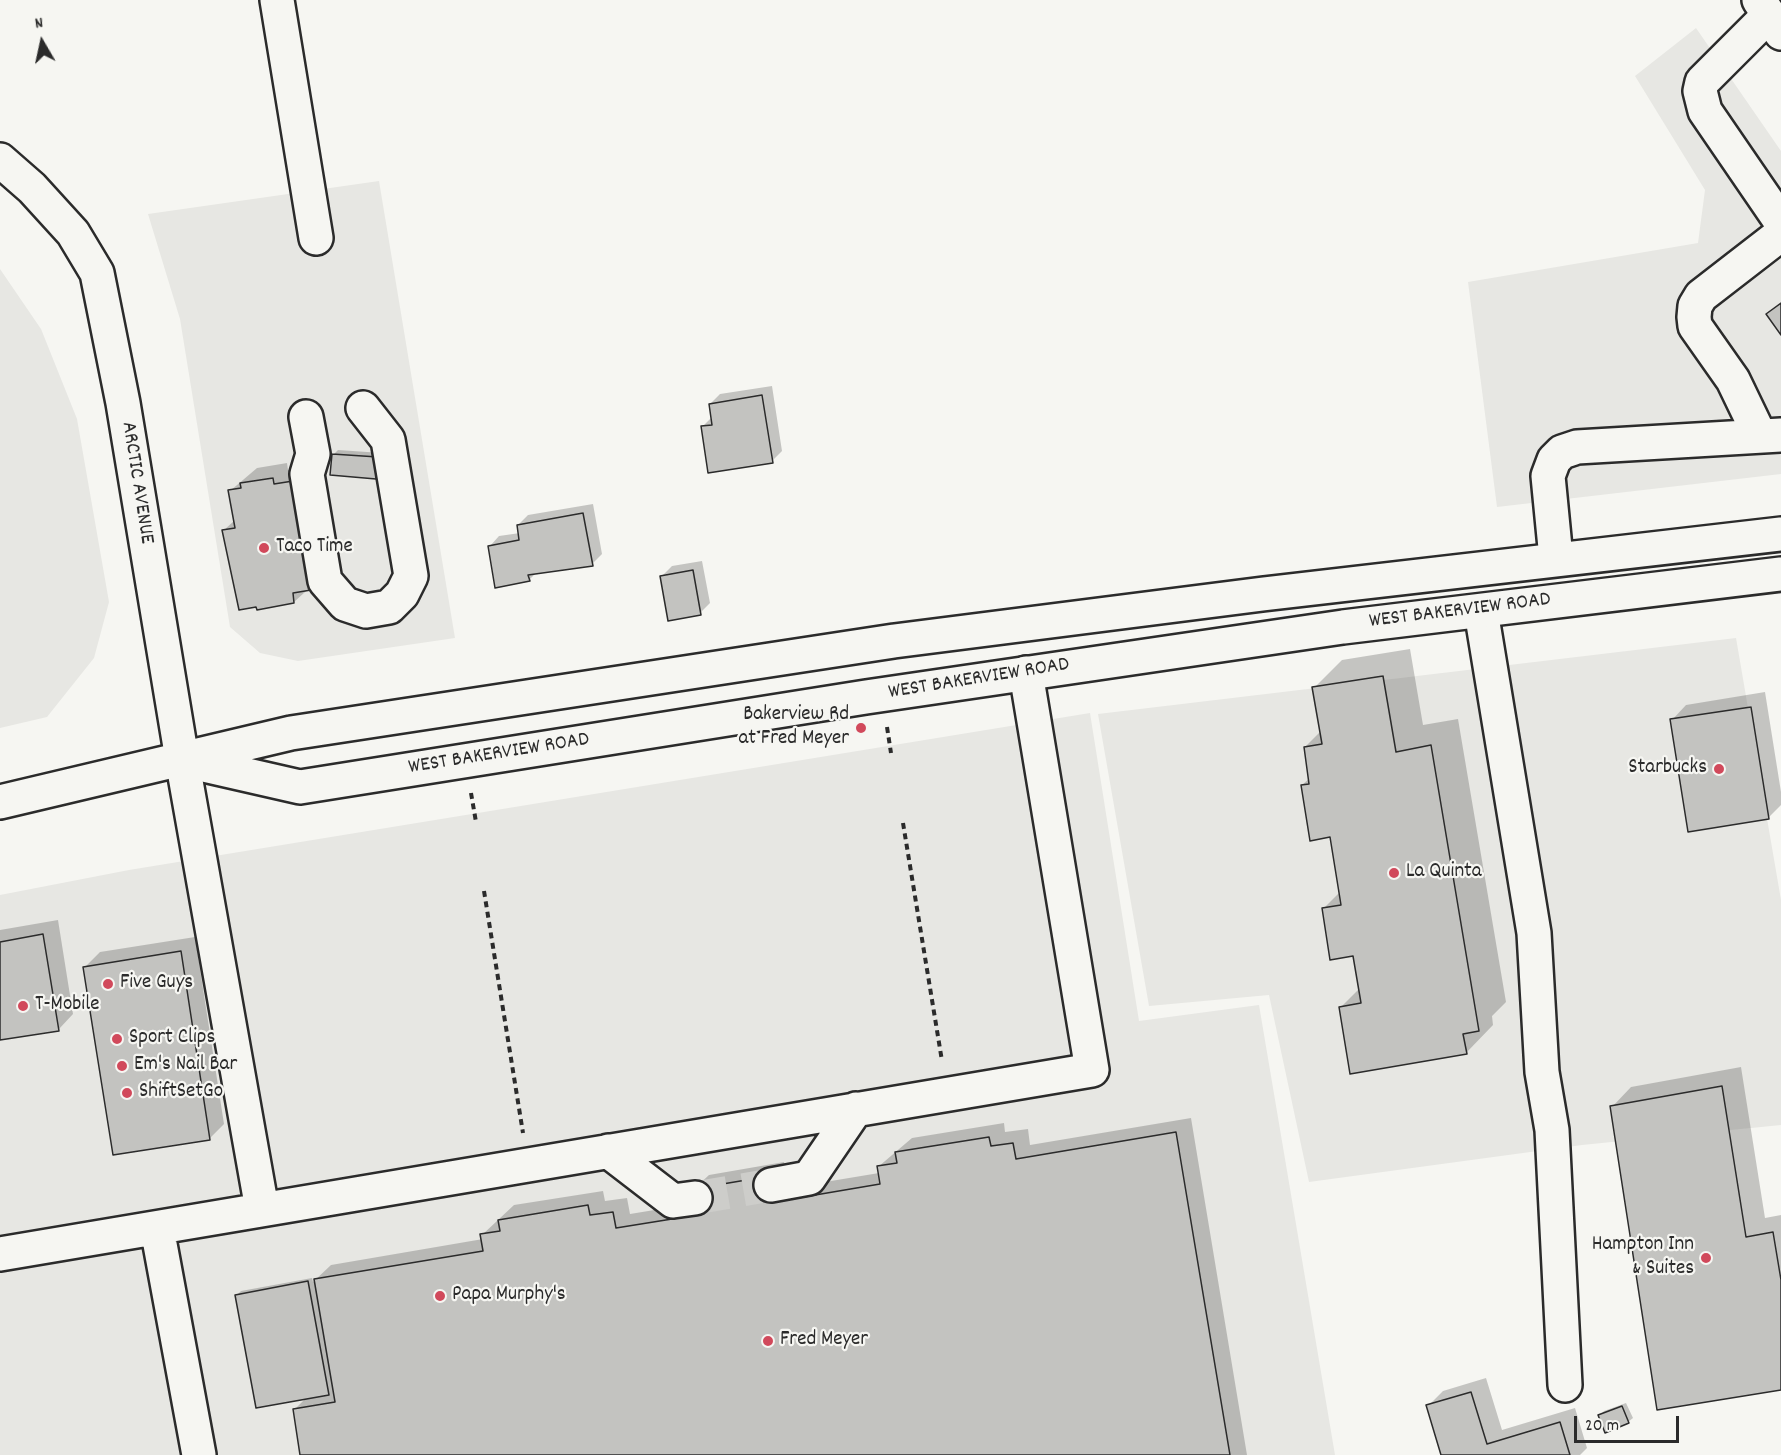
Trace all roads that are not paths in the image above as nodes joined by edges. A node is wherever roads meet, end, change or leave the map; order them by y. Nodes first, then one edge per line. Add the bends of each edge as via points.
1 (278, 0) edge
2 (1770, 16) edge
3 (0, 160) edge
4 (1781, 222) edge
5 (1781, 234) edge
6 (316, 238) dead end
7 (363, 408) dead end
8 (306, 417) dead end
9 (1770, 434) edge
10 (1781, 534) edge
11 (1556, 558) junction
12 (1781, 574) edge
13 (1263, 594) junction
14 (1482, 611) junction
15 (1026, 673) junction
16 (182, 759) junction
17 (0, 802) edge
18 (856, 1109) junction
19 (608, 1151) junction
20 (771, 1185) tunnel mouth
21 (695, 1198) tunnel mouth
22 (262, 1209) junction
23 (157, 1228) junction
24 (0, 1254) edge
25 (1565, 1385) dead end
26 (199, 1455) edge

1 - 6 main road
2 - 4 main road via 1702,82 1700,91 1705,111
3 - 16 main road, ARCTIC AVENUE via 73,233 96,273 123,403
5 - 9 main road via 1701,296 1694,317 1695,326
7 - 8 main road via 388,440 411,576 402,594 389,607 366,611 345,604 325,581 307,474 313,454
9 - 11 main road via 1577,447 1562,452 1548,476
10 - 11 main road, WEST BAKERVIEW ROAD
11 - 13 main road, WEST BAKERVIEW ROAD
12 - 14 main road, WEST BAKERVIEW ROAD
13 - 15 main road via 1171,631 1048,649
13 - 16 main road, WEST BAKERVIEW ROAD via 894,641 385,718 291,733
14 - 15 main road, WEST BAKERVIEW ROAD
14 - 25 main road via 1534,933 1542,1072 1552,1130
15 - 16 main road, WEST BAKERVIEW ROAD via 300,787
15 - 18 main road via 1092,1070
16 - 17 main road, WEST BAKERVIEW ROAD
16 - 22 main road, ARCTIC AVENUE
18 - 19 main road
18 - 20 main road via 809,1178
19 - 21 main road via 673,1201
19 - 22 main road
22 - 23 main road
23 - 24 main road
23 - 26 main road

